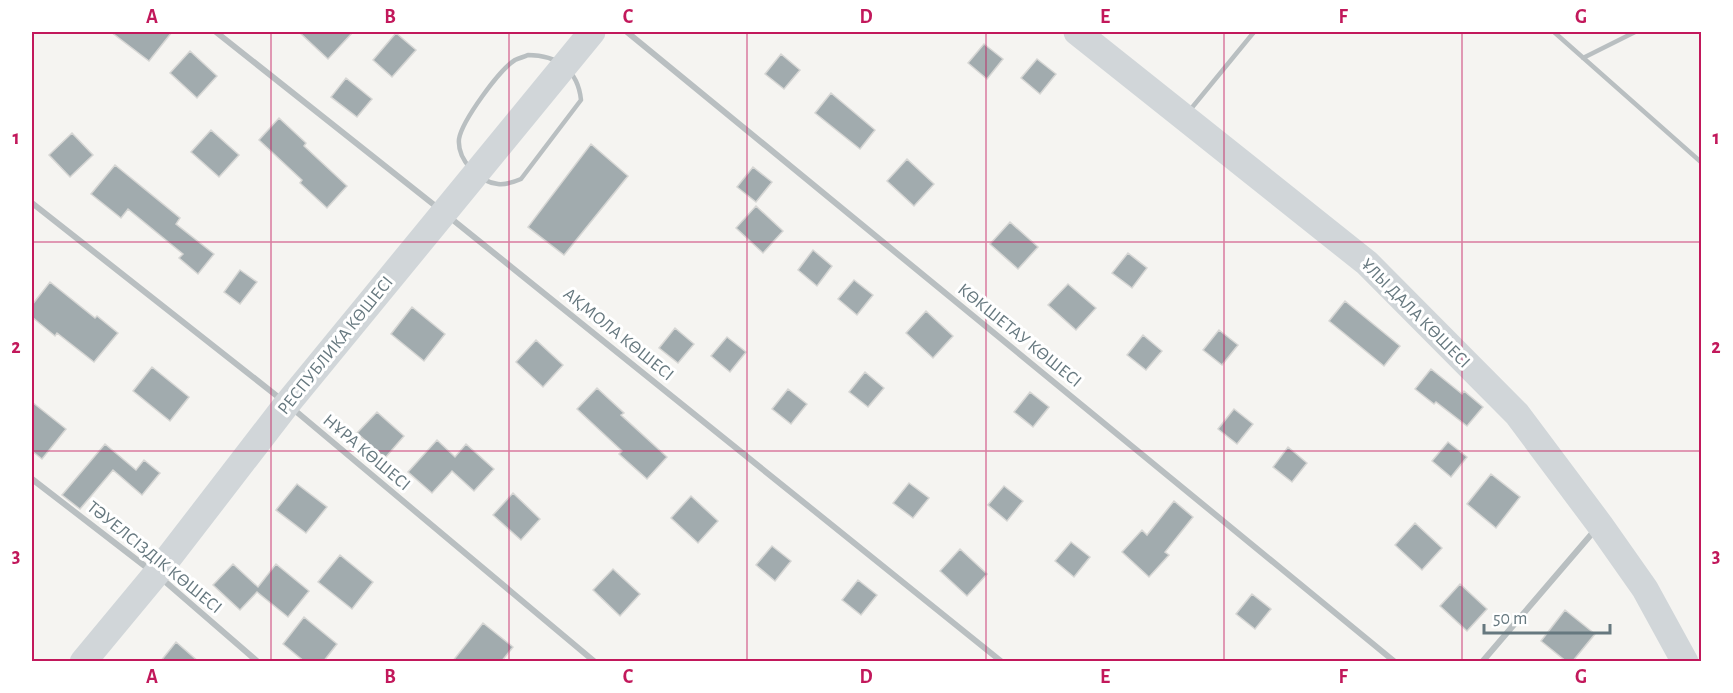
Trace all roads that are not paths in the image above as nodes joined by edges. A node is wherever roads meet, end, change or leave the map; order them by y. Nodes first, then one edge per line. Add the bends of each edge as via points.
1 (216, 32) edge
2 (591, 32) edge
3 (627, 32) edge
4 (1077, 32) edge
5 (1254, 32) edge
6 (1554, 32) edge
7 (1635, 32) edge
8 (1583, 58) junction
9 (563, 65) junction
10 (1184, 117) junction
11 (1701, 163) edge
12 (475, 175) junction
13 (32, 203) edge
14 (443, 212) junction
15 (287, 404) junction
16 (32, 479) edge
17 (1600, 525) junction
18 (156, 574) junction
19 (83, 662) edge
20 (258, 662) edge
21 (595, 662) edge
22 (1002, 662) edge
23 (1395, 662) edge
24 (1482, 662) edge
25 (1685, 662) edge

1 - 14 street, АҚМОЛА КӨШЕСІ
2 - 9 street, РЕСПУБЛИКА КӨШЕСІ
3 - 23 street, КӨКШЕТАУ КӨШЕСІ
4 - 10 street, ҰЛЫ ДАЛА КӨШЕСІ
5 - 10 lane
6 - 8 lane
7 - 8 lane
8 - 11 lane
9 - 12 street, РЕСПУБЛИКА КӨШЕСІ
9 - 12 lane via 576,78 581,99 521,179 498,184
9 - 12 lane via 539,55 528,55 514,61 488,88 459,140 460,152
10 - 17 street, ҰЛЫ ДАЛА КӨШЕСІ via 1367,262 1517,414
12 - 14 street, РЕСПУБЛИКА КӨШЕСІ
13 - 15 street, НҰРА КӨШЕСІ
14 - 15 street, РЕСПУБЛИКА КӨШЕСІ
14 - 22 street, АҚМОЛА КӨШЕСІ
15 - 18 street, РЕСПУБЛИКА КӨШЕСІ
15 - 21 street, НҰРА КӨШЕСІ
16 - 18 street, ТӘУЕЛСІЗДІК КӨШЕСІ
17 - 24 street
17 - 25 street, ҰЛЫ ДАЛА КӨШЕСІ via 1645,589
18 - 19 street, РЕСПУБЛИКА КӨШЕСІ
18 - 20 street, ТӘУЕЛСІЗДІК КӨШЕСІ

